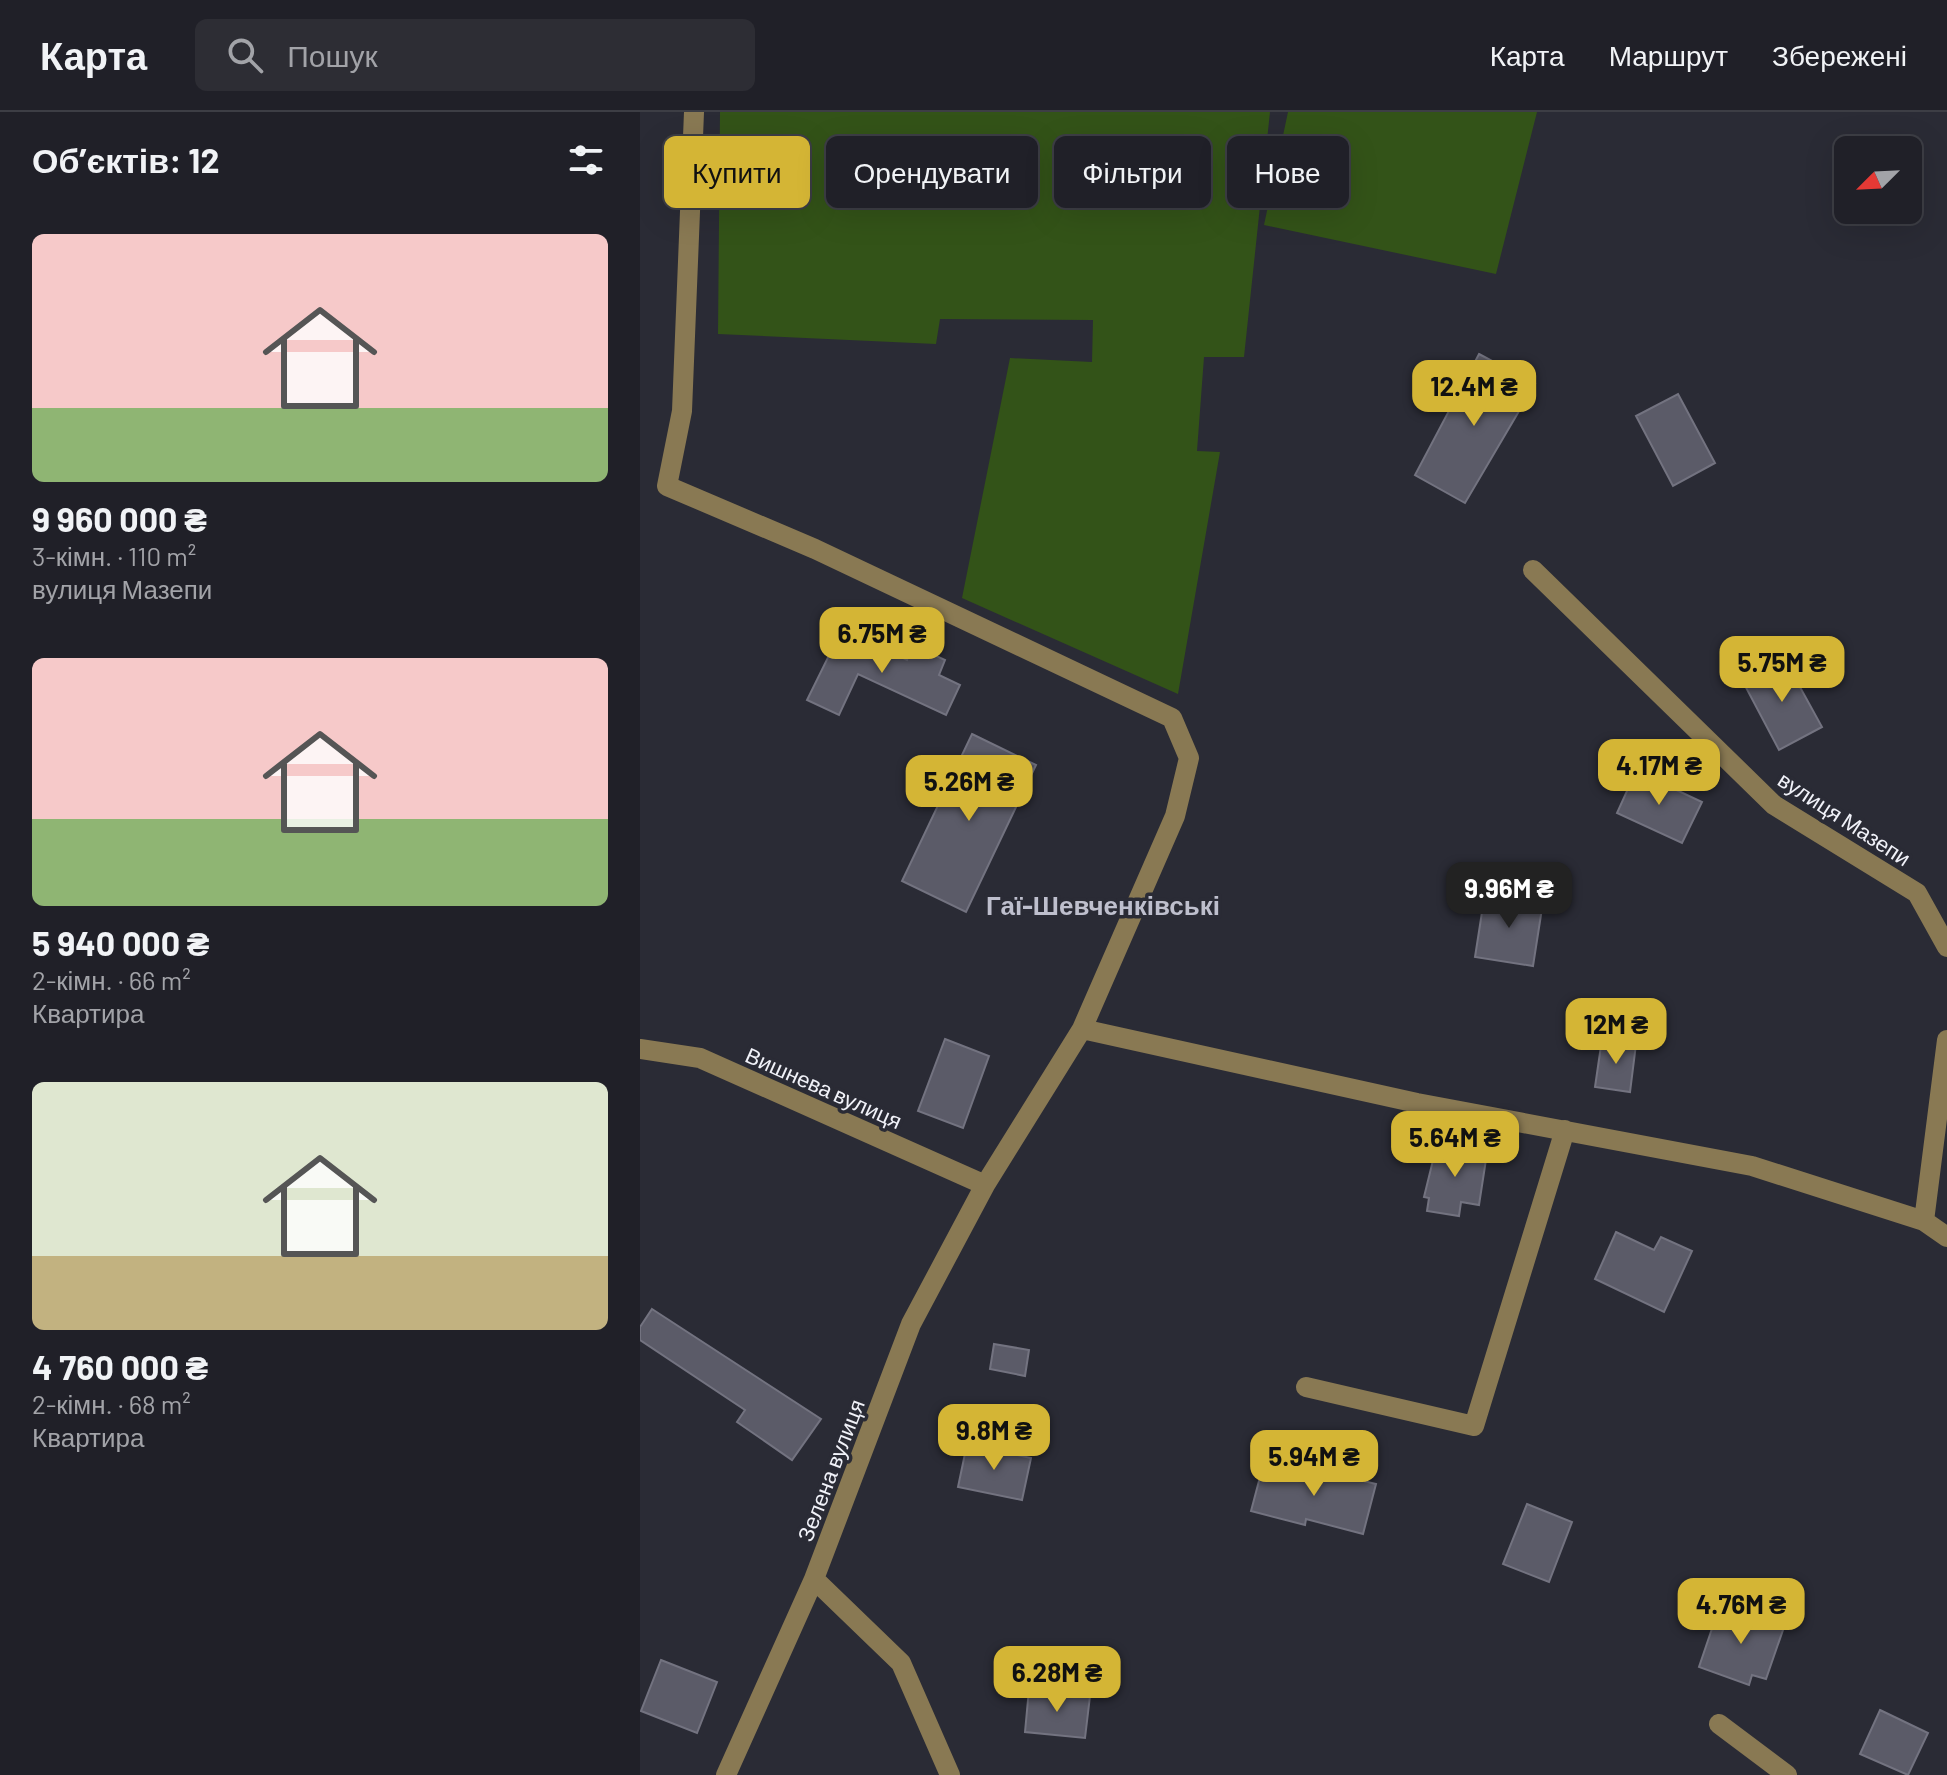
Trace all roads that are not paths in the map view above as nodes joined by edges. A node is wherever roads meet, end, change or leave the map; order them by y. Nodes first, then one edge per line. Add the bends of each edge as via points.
1 (694, 112) edge
2 (1533, 570) dead end
3 (1947, 947) edge
4 (1082, 1029) junction
5 (1947, 1040) edge
6 (640, 1049) edge
7 (1565, 1130) junction
8 (985, 1185) junction
9 (1924, 1221) junction
10 (1947, 1237) edge
11 (1306, 1387) dead end
12 (814, 1579) junction
13 (1719, 1724) dead end
14 (726, 1775) edge
15 (950, 1775) edge
16 (1787, 1775) edge

1 - 4 street, Зелена вулиця via 682,411 667,486 815,549 1172,718 1189,758 1175,816
2 - 3 street, вулиця Мазепи via 1774,805 1917,893
4 - 7 street
4 - 8 street, Зелена вулиця
5 - 9 street
6 - 8 street, Вишнева вулиця via 700,1058
7 - 9 street via 1752,1166
7 - 11 street via 1474,1426
8 - 12 street, Зелена вулиця via 911,1324
9 - 10 street
12 - 14 street, Зелена вулиця
12 - 15 street via 901,1663
13 - 16 street

